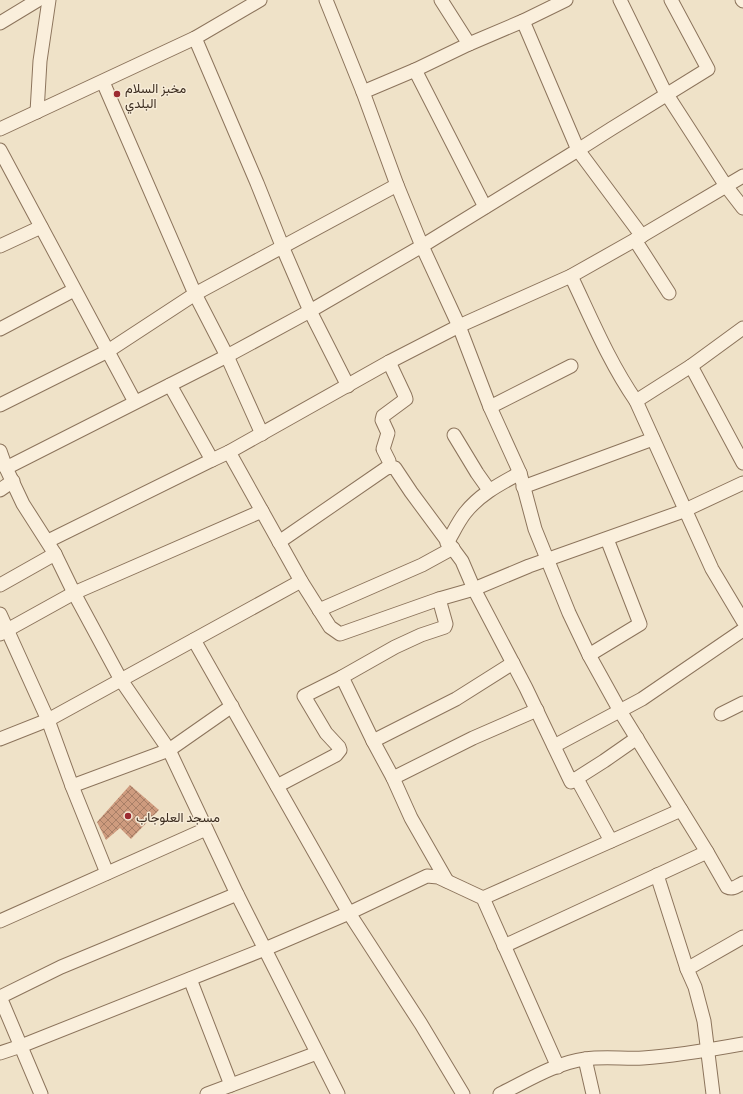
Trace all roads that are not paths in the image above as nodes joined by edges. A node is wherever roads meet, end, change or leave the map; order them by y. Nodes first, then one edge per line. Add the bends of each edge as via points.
1 (59, 0) edge
2 (260, 0) edge
3 (326, 0) edge
4 (441, 0) edge
5 (566, 0) edge
6 (620, 0) edge
7 (671, 0) edge
8 (45, 2) edge
9 (523, 21) junction
10 (0, 23) edge
11 (195, 38) junction
12 (469, 44) junction
13 (415, 70) junction
14 (103, 82) junction
15 (363, 92) junction
16 (667, 95) junction
17 (37, 112) junction
18 (1, 125) edge
19 (0, 150) edge
20 (578, 150) junction
21 (743, 176) edge
22 (397, 185) junction
23 (726, 186) junction
24 (485, 207) junction
25 (743, 208) edge
26 (41, 227) junction
27 (639, 238) junction
28 (0, 246) edge
29 (422, 246) junction
30 (283, 247) junction
31 (571, 276) junction
32 (74, 290) junction
33 (669, 292) dead end
34 (195, 294) junction
35 (310, 311) junction
36 (459, 326) junction
37 (743, 328) edge
38 (0, 329) edge
39 (108, 351) junction
40 (227, 356) junction
41 (389, 362) junction
42 (571, 366) dead end
43 (690, 366) junction
44 (170, 385) junction
45 (348, 386) junction
46 (636, 401) junction
47 (135, 402) junction
48 (0, 405) edge
49 (490, 406) junction
50 (262, 434) junction
51 (454, 435) dead end
52 (653, 439) junction
53 (0, 451) edge
54 (229, 452) junction
55 (742, 459) edge
56 (212, 460) junction
57 (390, 467) junction
58 (6, 468) junction
59 (520, 473) junction
60 (13, 481) junction
61 (743, 483) edge
62 (523, 487) junction
63 (0, 490) edge
64 (489, 490) junction
65 (686, 510) junction
66 (262, 511) junction
67 (607, 539) junction
68 (48, 541) junction
69 (280, 542) junction
70 (450, 545) junction
71 (55, 554) junction
72 (548, 560) junction
73 (301, 581) junction
74 (0, 585) edge
75 (474, 589) junction
76 (74, 593) junction
77 (439, 599) junction
78 (319, 610) junction
79 (0, 614) edge
80 (743, 621) edge
81 (743, 630) edge
82 (4, 632) edge
83 (194, 640) junction
84 (589, 655) junction
85 (513, 663) junction
86 (342, 676) junction
87 (121, 680) junction
88 (743, 703) edge
89 (232, 706) junction
90 (537, 710) junction
91 (620, 711) junction
92 (722, 714) dead end
93 (48, 720) junction
94 (636, 738) junction
95 (0, 739) edge
96 (372, 742) junction
97 (554, 746) junction
98 (169, 750) junction
99 (393, 778) junction
100 (577, 779) junction
101 (72, 786) junction
102 (277, 786) junction
103 (681, 810) junction
104 (206, 829) junction
105 (611, 841) junction
106 (707, 852) junction
107 (107, 873) junction
108 (657, 875) junction
109 (447, 881) junction
110 (743, 883) edge
111 (237, 894) junction
112 (483, 898) junction
113 (349, 913) junction
114 (0, 921) edge
115 (743, 937) edge
116 (504, 946) junction
117 (265, 949) junction
118 (687, 970) junction
119 (190, 979) junction
120 (0, 997) edge
121 (743, 1044) edge
122 (21, 1046) junction
123 (708, 1050) junction
124 (0, 1053) edge
125 (317, 1053) junction
126 (585, 1059) junction
127 (558, 1067) junction
128 (231, 1085) junction
129 (41, 1094) edge
130 (207, 1094) edge
131 (338, 1094) edge
132 (463, 1094) edge
133 (500, 1094) edge
134 (593, 1094) edge
135 (713, 1094) edge

1 - 8 street
2 - 11 street
3 - 15 street
4 - 12 street
5 - 9 street
6 - 16 street
7 - 16 street via 708,69
8 - 10 street
8 - 17 street
9 - 12 street
9 - 20 street
11 - 14 street
11 - 30 street
12 - 13 street
13 - 15 street
13 - 24 street
14 - 17 street
14 - 34 street
15 - 22 street
16 - 20 street
16 - 23 street
17 - 18 street
19 - 26 street
20 - 24 street
20 - 27 street
21 - 23 street
22 - 29 street
22 - 30 street
23 - 25 street
23 - 27 street
24 - 29 street
26 - 28 street
26 - 32 street
27 - 31 street
27 - 33 street
29 - 35 street
29 - 36 street
30 - 34 street
30 - 35 street
31 - 36 street
31 - 46 street via 623,383
32 - 38 street
32 - 39 street
34 - 39 street
34 - 40 street
35 - 40 street
35 - 45 street
36 - 41 street
36 - 49 street
37 - 43 street
39 - 47 street
39 - 48 street
40 - 44 street
40 - 50 street
41 - 45 street
41 - 57 street via 406,399 383,416 382,420 388,433 383,449
42 - 49 street
43 - 46 street
43 - 55 street
44 - 47 street
44 - 56 street
45 - 50 street
46 - 52 street
47 - 58 street
49 - 59 street
50 - 54 street
51 - 64 street
52 - 62 street
52 - 65 street
53 - 58 street
54 - 56 street
54 - 66 street
56 - 68 street
57 - 69 street
57 - 70 street via 395,468
58 - 60 street
59 - 62 street
59 - 64 street
60 - 63 street
60 - 68 street via 23,504
61 - 65 street
62 - 72 street via 535,529
64 - 70 street via 464,514
65 - 67 street
65 - 80 street via 712,569
66 - 69 street
66 - 76 street
67 - 72 street
67 - 84 street via 640,624
68 - 71 street
69 - 73 street
70 - 75 street via 462,561
70 - 78 street via 422,565
71 - 74 street
71 - 76 street
72 - 75 street
72 - 84 street
73 - 78 street
73 - 83 street
75 - 77 street
75 - 85 street
76 - 82 street
76 - 87 street
77 - 78 street via 340,634 330,627
77 - 86 street via 446,624 444,626 395,647
79 - 82 street
81 - 91 street via 642,699
82 - 93 street
83 - 87 street
83 - 89 street
84 - 91 street
85 - 90 street
85 - 96 street via 456,699
86 - 96 street
86 - 102 street via 304,696 326,733 340,750 336,755
87 - 93 street
87 - 98 street
88 - 92 street
89 - 98 street
89 - 102 street
90 - 97 street
90 - 99 street via 473,738
91 - 94 street
91 - 97 street
93 - 95 street
93 - 101 street
94 - 100 street
94 - 103 street
96 - 99 street
97 - 100 street via 571,782
98 - 101 street
98 - 104 street
99 - 109 street via 411,818
100 - 105 street
101 - 107 street
102 - 113 street
103 - 105 street
103 - 106 street
104 - 107 street
104 - 111 street
105 - 112 street
106 - 108 street
106 - 110 street via 727,887 735,888
107 - 114 street
108 - 116 street
108 - 118 street
109 - 112 street
109 - 113 street via 426,876
111 - 117 street
111 - 120 street via 61,967
112 - 116 street
113 - 117 street
113 - 132 street
115 - 118 street
116 - 127 street
117 - 119 street
117 - 125 street
118 - 123 street via 695,987 704,1020
119 - 122 street
119 - 128 street
120 - 122 street
121 - 123 street
122 - 124 street
122 - 129 street
123 - 126 street via 644,1058
123 - 135 street
125 - 128 street
125 - 131 street
126 - 127 street
126 - 134 street
127 - 133 street
128 - 130 street

